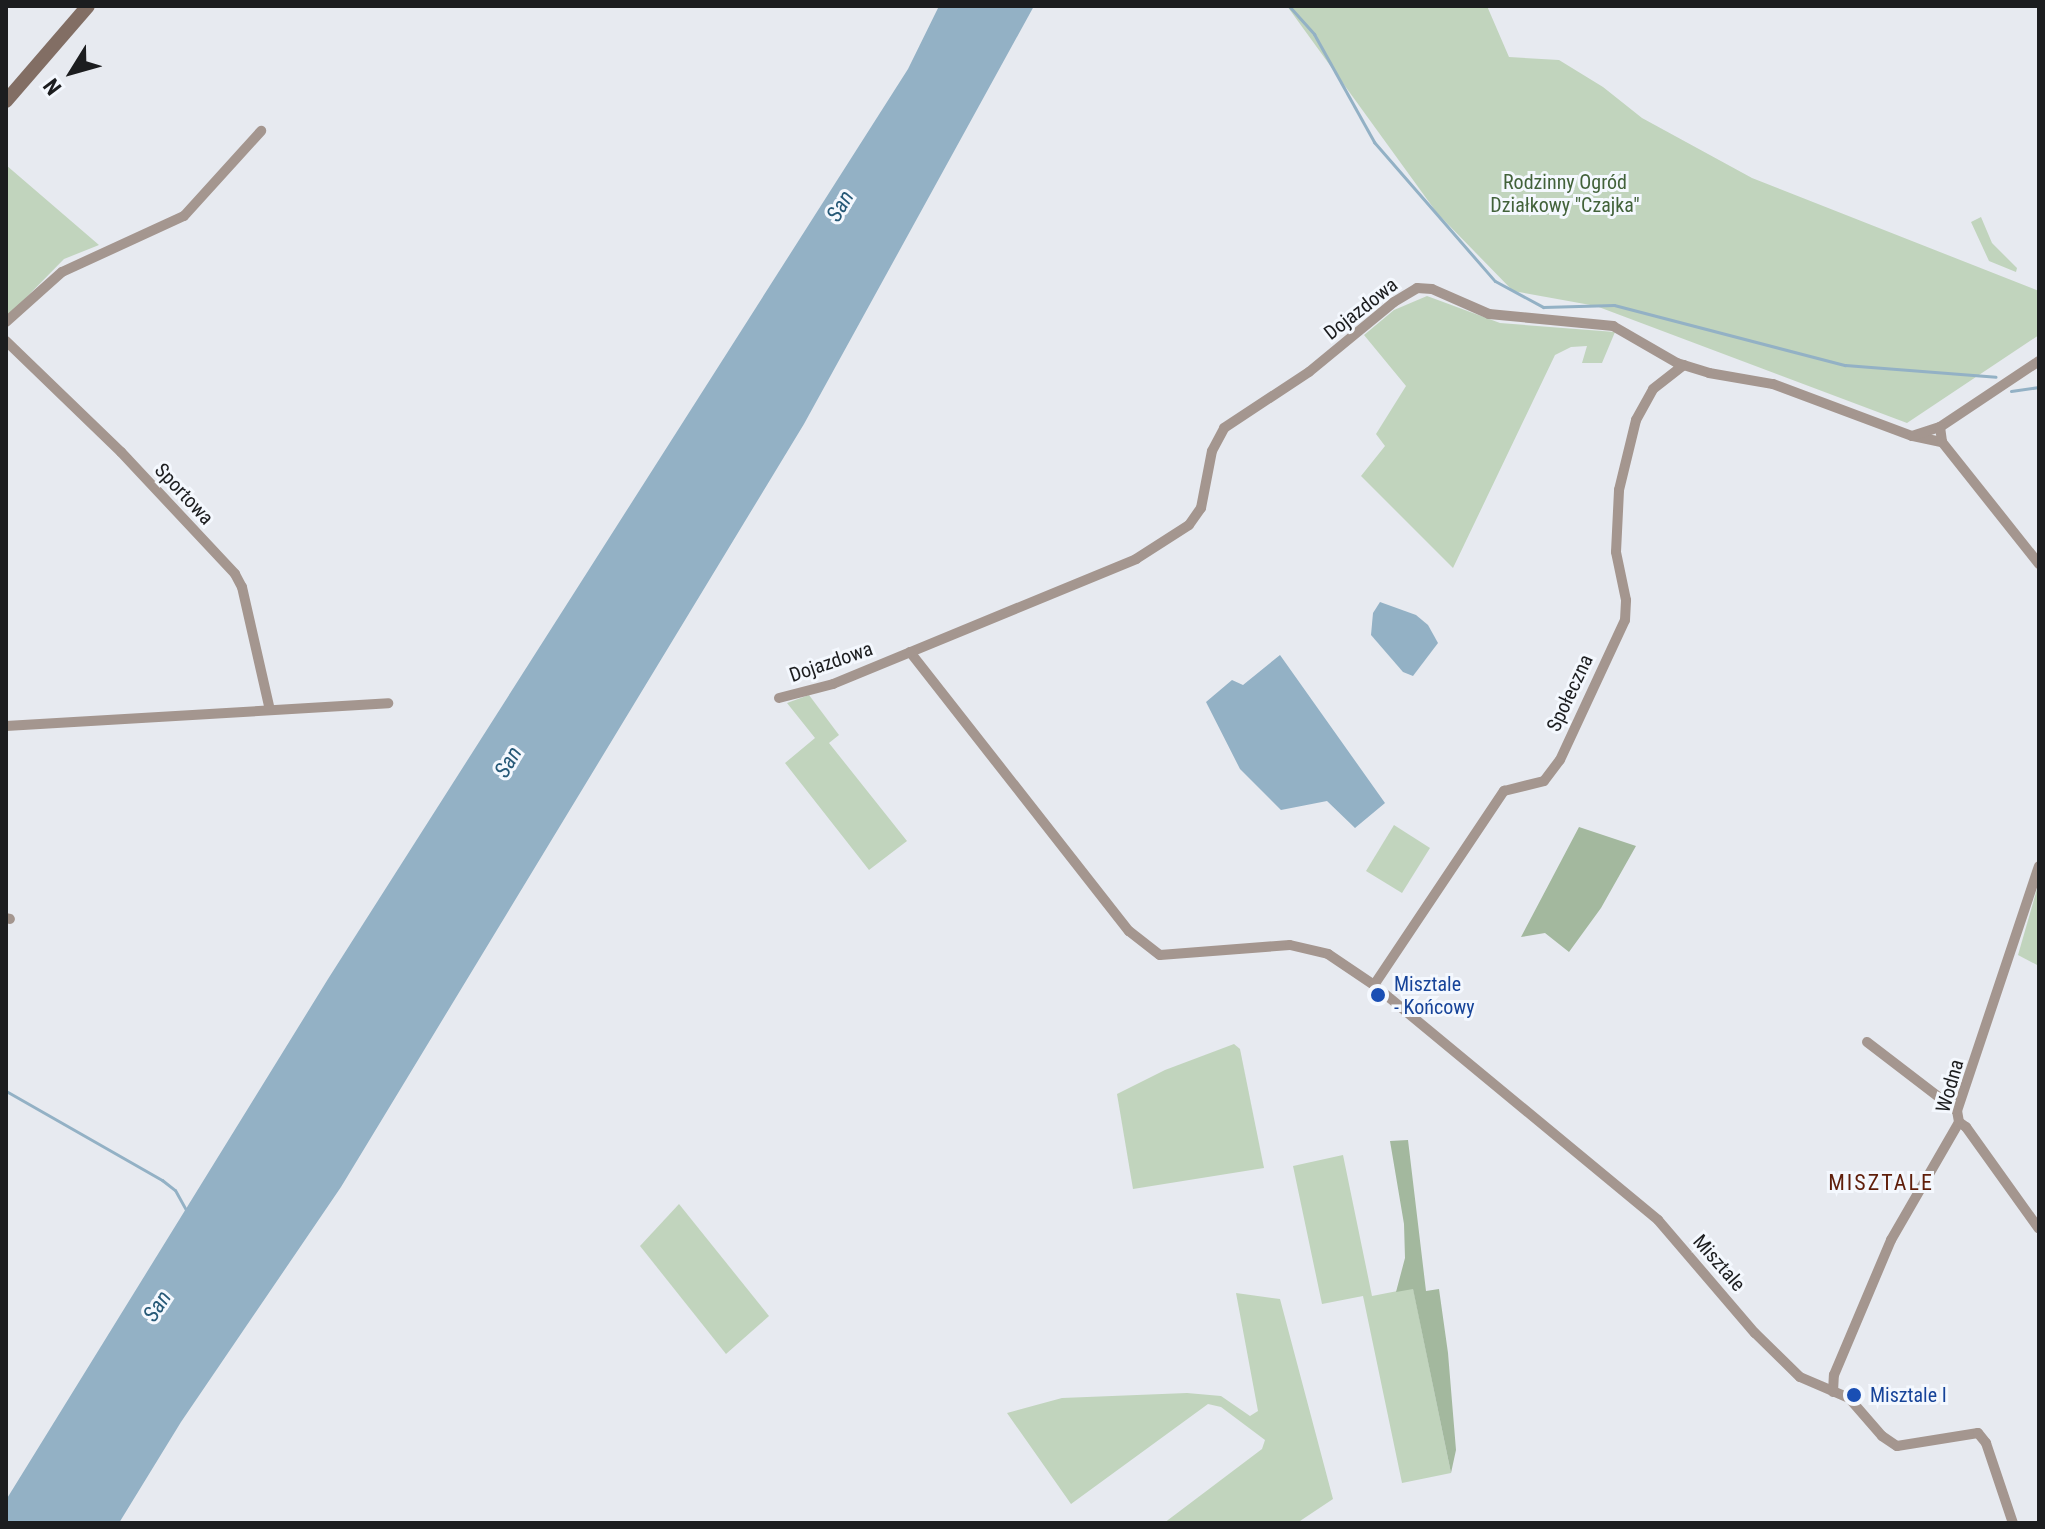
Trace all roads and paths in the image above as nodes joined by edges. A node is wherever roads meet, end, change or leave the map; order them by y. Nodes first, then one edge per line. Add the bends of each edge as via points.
1 (88, 6) edge
2 (6, 101) edge
3 (261, 131) dead end
4 (6, 322) edge
5 (6, 341) edge
6 (2039, 361) edge
7 (1684, 365) junction
8 (1940, 427) junction
9 (1912, 436) junction
10 (1942, 442) junction
11 (2039, 564) edge
12 (910, 652) junction
13 (779, 698) dead end
14 (388, 703) dead end
15 (270, 710) junction
16 (6, 726) edge
17 (2039, 866) edge
18 (1374, 985) junction
19 (1867, 1042) dead end
20 (1958, 1117) junction
21 (2039, 1229) edge
22 (1833, 1392) junction
23 (2013, 1523) edge

1 - 2 main road
3 - 4 street via 184,216 62,272
5 - 15 street, Sportowa via 121,452 235,574
6 - 8 street
7 - 9 street, Dojazdowa via 1773,384
7 - 12 street, Dojazdowa via 1613,326 1489,314 1432,289 1417,288 1309,372 1224,428 1212,451 1201,508 1189,525 1096,578
7 - 18 street, Społeczna via 1653,389 1636,420 1619,490 1616,552 1625,620 1560,760 1544,781 1504,791
8 - 9 street
8 - 10 street
9 - 10 street, Dojazdowa
10 - 11 street
12 - 13 street, Dojazdowa via 833,684
12 - 18 street, Misztale via 1129,931 1160,955 1290,945 1328,954
14 - 15 street
15 - 16 street
17 - 20 street, Wodna
18 - 22 street, Misztale via 1658,1220 1755,1333 1800,1377
19 - 20 street
20 - 21 street
20 - 22 street, Wodna via 1891,1240 1834,1375
22 - 23 street, Misztale via 1849,1398 1897,1446 1978,1433

